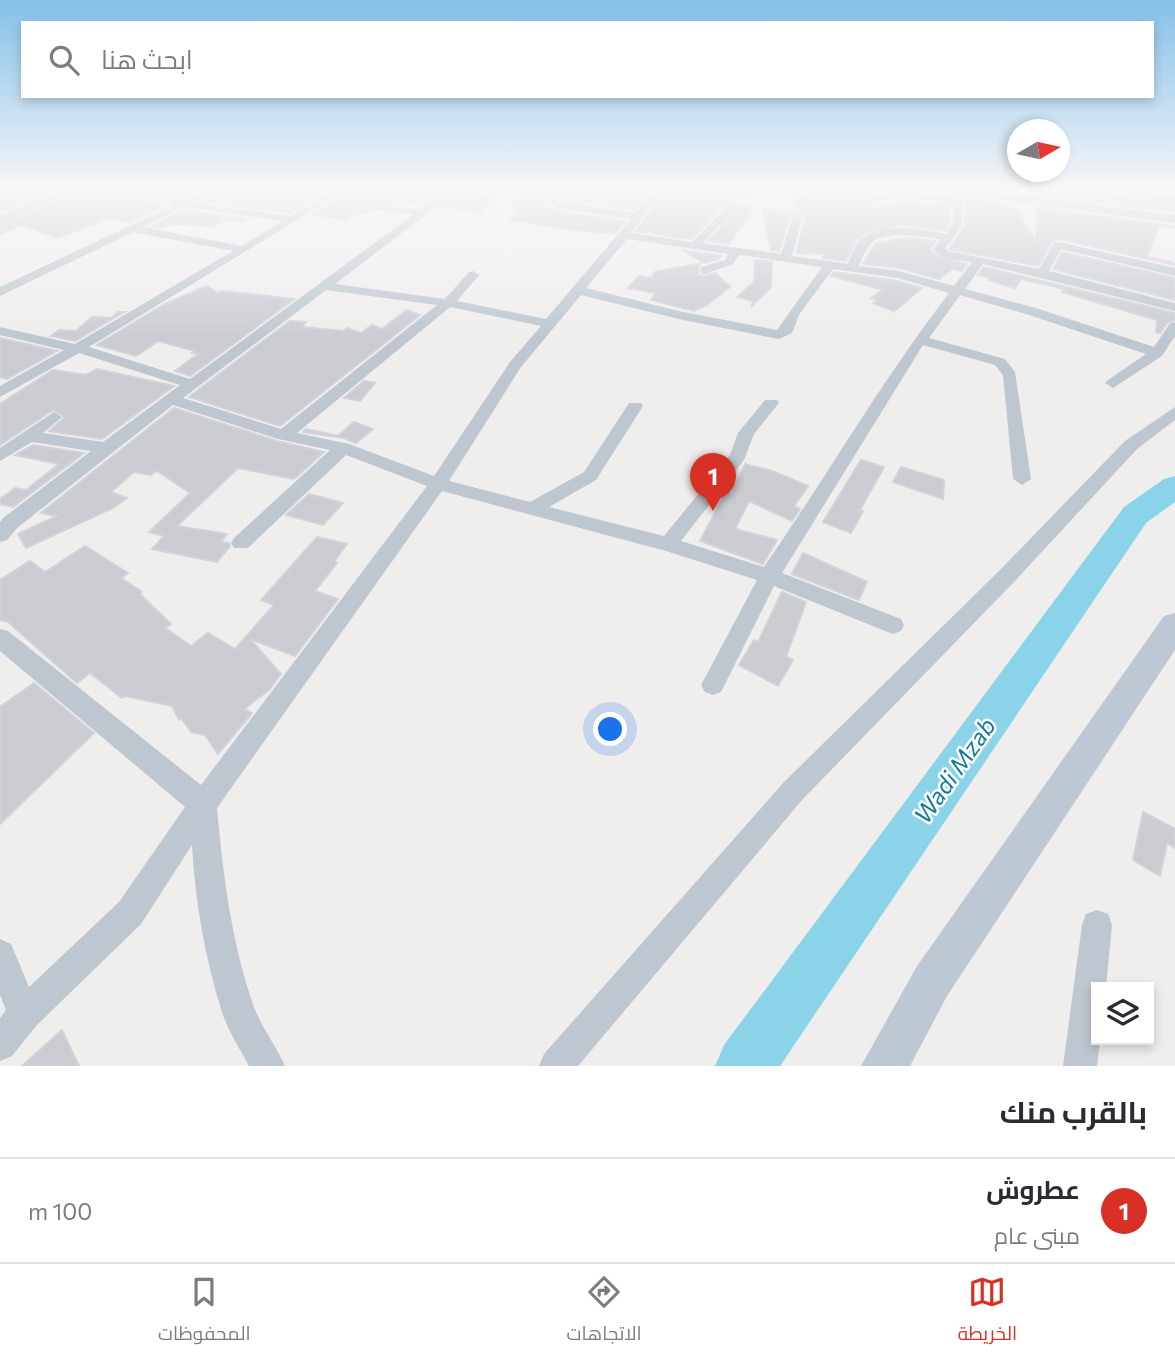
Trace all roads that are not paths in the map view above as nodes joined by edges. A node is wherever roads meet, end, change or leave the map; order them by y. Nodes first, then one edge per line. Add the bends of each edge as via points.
1 (108, 240) edge
2 (190, 240) edge
3 (257, 240) edge
4 (384, 240) edge
5 (619, 240) edge
6 (657, 240) edge
7 (700, 240) edge
8 (791, 240) edge
9 (869, 240) edge
10 (946, 240) edge
11 (695, 245) junction
12 (242, 249) junction
13 (736, 250) junction
14 (786, 257) junction
15 (981, 260) junction
16 (830, 265) junction
17 (852, 268) junction
18 (705, 271) dead end
19 (1175, 272) edge
20 (1042, 273) junction
21 (473, 275) dead end
22 (323, 286) junction
23 (577, 290) junction
24 (956, 290) junction
25 (0, 292) edge
26 (448, 303) junction
27 (1175, 307) edge
28 (550, 324) junction
29 (1175, 326) edge
30 (0, 331) edge
31 (921, 340) junction
32 (76, 348) junction
33 (1157, 353) junction
34 (1113, 383) dead end
35 (191, 384) junction
36 (0, 392) edge
37 (172, 400) junction
38 (771, 403) dead end
39 (635, 406) dead end
40 (1175, 412) edge
41 (54, 417) dead end
42 (284, 435) junction
43 (29, 436) junction
44 (106, 448) junction
45 (343, 448) junction
46 (0, 456) edge
47 (1022, 480) dead end
48 (438, 484) junction
49 (534, 508) junction
50 (0, 535) edge
51 (241, 543) dead end
52 (668, 544) junction
53 (769, 576) junction
54 (893, 625) dead end
55 (1175, 625) edge
56 (0, 638) edge
57 (713, 685) dead end
58 (203, 804) junction
59 (1097, 925) dead end
60 (0, 955) edge
61 (24, 1014) junction
62 (0, 1044) edge
63 (268, 1066) edge
64 (556, 1066) edge
65 (884, 1066) edge
66 (1080, 1066) edge

1 - 25 street
2 - 12 street
3 - 12 street
4 - 22 street
5 - 23 street
6 - 11 street
7 - 11 street
8 - 14 street
9 - 17 street
10 - 15 street via 941,252
11 - 13 street
12 - 32 street
13 - 14 street
13 - 18 street via 729,262
14 - 16 street
15 - 20 street
15 - 24 street
16 - 17 street
16 - 23 street via 794,313 787,331 779,335
17 - 24 street
19 - 20 street via 1058,245
20 - 27 street
21 - 26 street
22 - 26 street
22 - 35 street
23 - 28 street
24 - 31 street
24 - 33 street
26 - 28 street
26 - 42 street
28 - 48 street via 515,365
29 - 33 street
30 - 32 street
31 - 47 street via 1005,365
31 - 53 street
32 - 35 street
32 - 36 street
33 - 34 street
35 - 37 street
37 - 42 street
37 - 44 street
38 - 52 street via 746,433 738,456
39 - 49 street via 590,475
40 - 64 street via 1131,445 793,791
41 - 43 street
42 - 45 street
43 - 44 street
43 - 46 street
44 - 50 street
45 - 48 street
45 - 51 street
48 - 49 street
48 - 58 street
49 - 52 street
52 - 53 street
53 - 54 street
53 - 57 street
55 - 65 street via 932,981
56 - 58 street
58 - 61 street via 130,913
58 - 63 street via 208,872 222,950 239,1013
59 - 66 street
60 - 61 street
61 - 62 street

